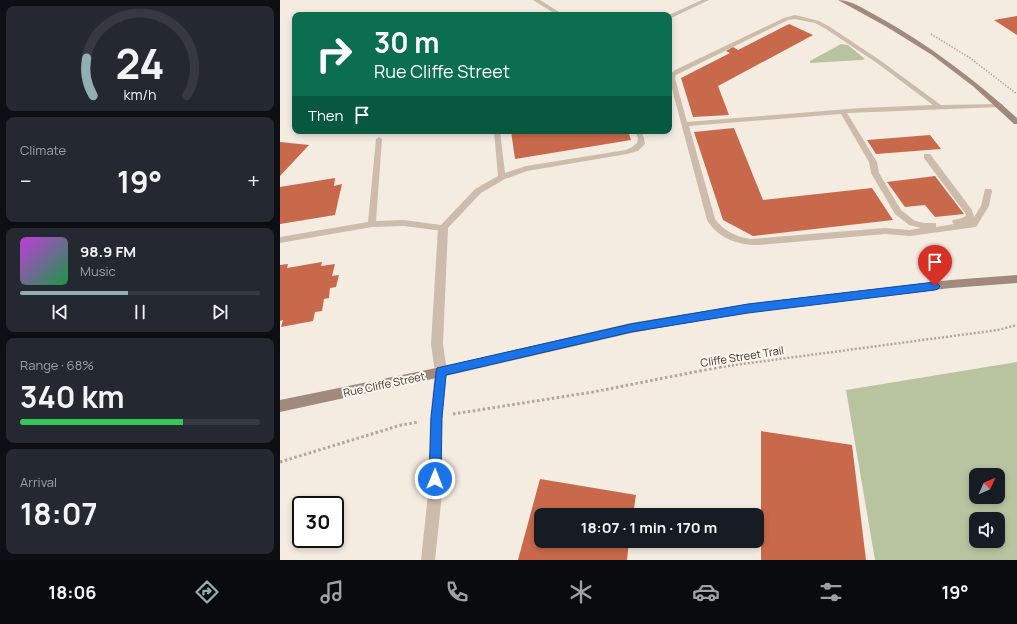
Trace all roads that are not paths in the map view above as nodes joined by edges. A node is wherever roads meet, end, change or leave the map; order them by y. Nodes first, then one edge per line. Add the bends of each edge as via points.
1 (536, 0) edge
2 (706, 0) edge
3 (841, 0) edge
4 (556, 12) edge
5 (672, 16) edge
6 (1000, 105) junction
7 (939, 107) junction
8 (843, 112) junction
9 (1017, 122) edge
10 (684, 124) junction
11 (497, 134) edge
12 (639, 134) edge
13 (378, 139) dead end
14 (927, 156) dead end
15 (502, 177) junction
16 (988, 191) dead end
17 (372, 224) junction
18 (443, 228) junction
19 (280, 240) edge
20 (1015, 278) edge
21 (441, 372) junction
22 (280, 406) edge
23 (428, 560) edge

1 - 4 lane
2 - 5 lane
3 - 6 main road via 907,36 946,61
6 - 7 lane
6 - 9 main road
7 - 8 lane
7 - 10 lane via 844,38 818,22 795,17 673,74
8 - 10 lane
8 - 14 lane via 873,162 875,173 898,212 912,223 924,226 968,219 969,212
10 - 16 lane via 711,220 724,234 747,242 885,231 910,233 973,225 985,206
11 - 15 lane
12 - 15 lane via 641,144 627,152 526,169
13 - 17 lane
15 - 18 lane via 478,191
17 - 18 lane via 404,223
17 - 19 lane
18 - 21 street via 437,344
20 - 21 main road, Rue Cliffe Street via 741,310 631,328
21 - 22 main road, Rue Cliffe Street
21 - 23 street via 436,418 435,494

